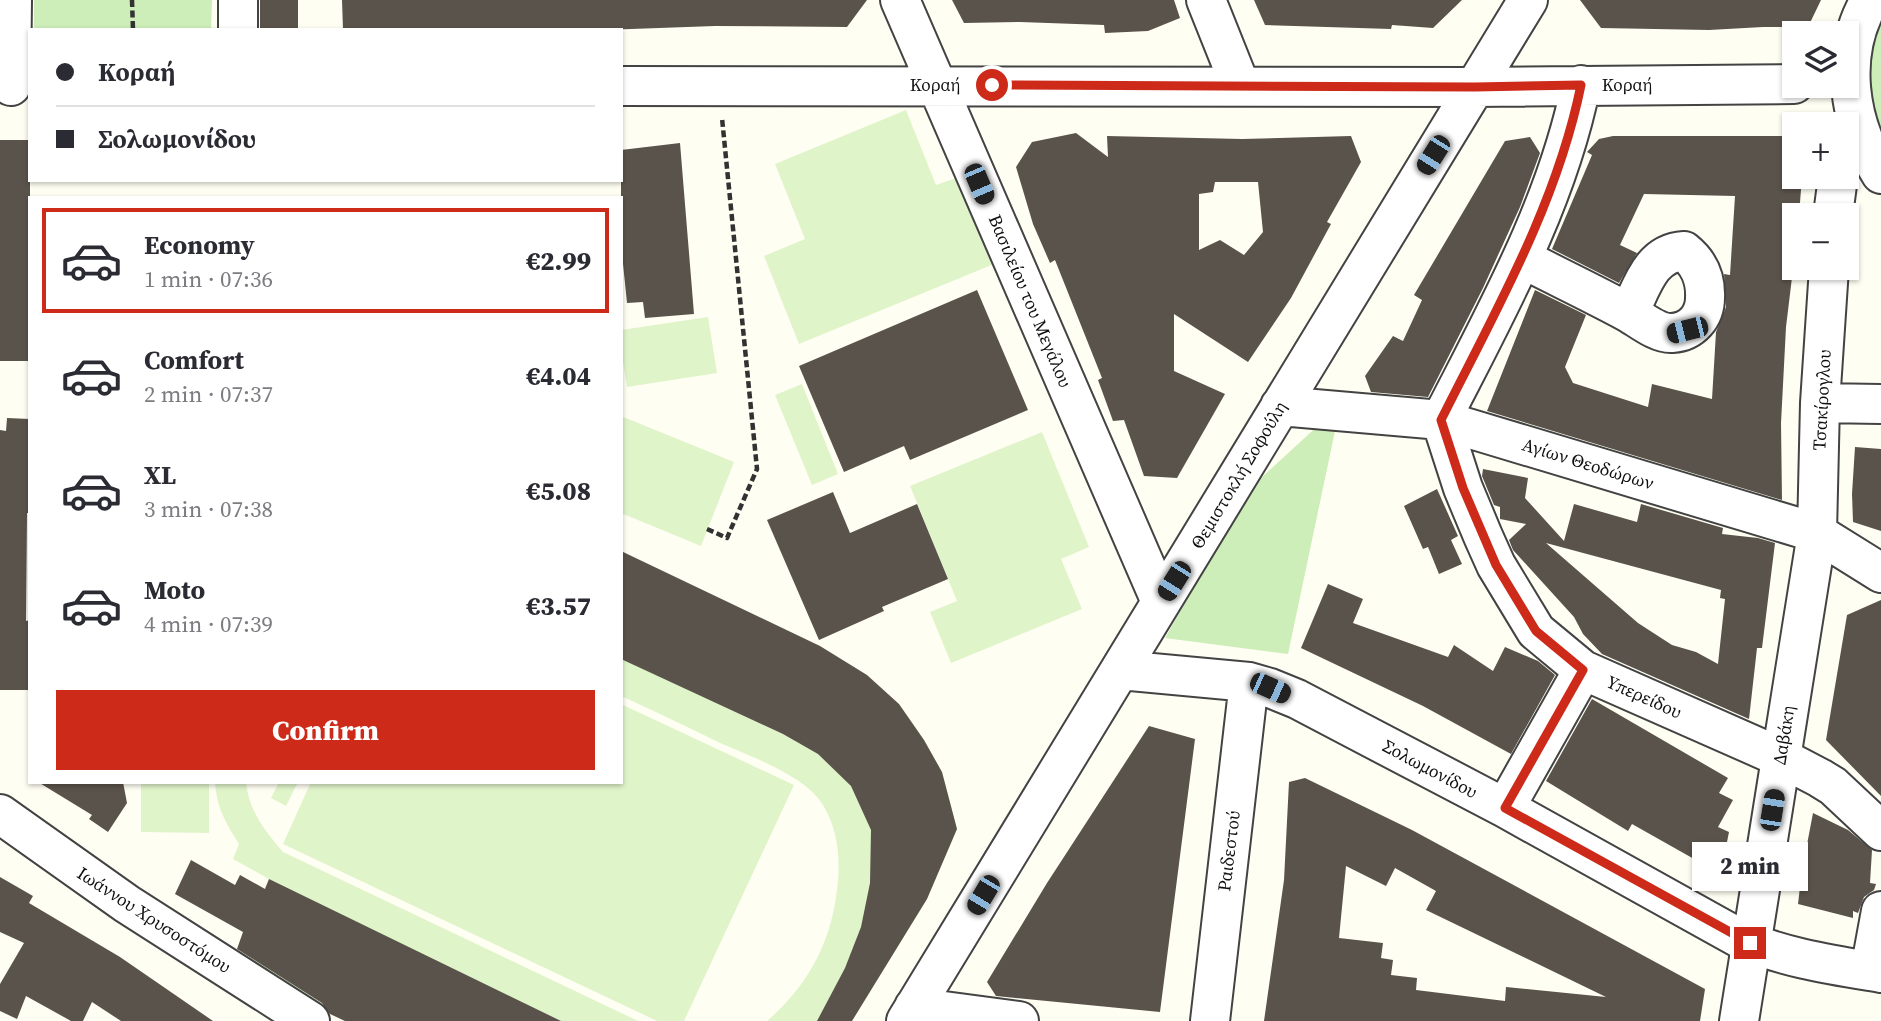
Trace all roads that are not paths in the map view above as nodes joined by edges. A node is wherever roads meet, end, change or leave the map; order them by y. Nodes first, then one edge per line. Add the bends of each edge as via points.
1 (12, 0) edge
2 (238, 0) edge
3 (900, 0) edge
4 (1206, 0) edge
5 (1528, 0) edge
6 (1870, 0) edge
7 (1859, 26) edge
8 (238, 28) edge
9 (1782, 84) edge
10 (936, 85) junction
11 (1240, 85) junction
12 (1581, 85) junction
13 (14, 86) edge
14 (623, 86) edge
15 (1475, 87) junction
16 (1851, 98) edge
17 (1866, 166) edge
18 (1523, 259) junction
19 (1828, 280) edge
20 (1629, 313) dead end
21 (1821, 402) junction
22 (1881, 404) edge
23 (1280, 406) junction
24 (1441, 420) junction
25 (1817, 533) junction
26 (1881, 573) edge
27 (1161, 602) junction
28 (1119, 670) junction
29 (1583, 670) junction
30 (1249, 682) junction
31 (1780, 757) junction
32 (1505, 808) junction
33 (0, 814) edge
34 (1881, 831) edge
35 (1881, 911) edge
36 (1750, 943) junction
37 (1876, 972) edge
38 (910, 1014) edge
39 (310, 1021) edge
40 (1018, 1021) edge
41 (1210, 1021) edge
42 (1739, 1021) edge

1 - 13 street
2 - 8 street
3 - 10 street, Βασιλείου του Μεγάλου
4 - 11 street
5 - 15 street, Θεμιστοκλή Σοφούλη
6 - 7 street
9 - 12 street, Κοραή
10 - 11 street, Κοραή
10 - 14 street, Κοραή
10 - 27 street, Βασιλείου του Μεγάλου
11 - 15 street, Κοραή
12 - 15 street, Κοραή
12 - 18 street via 1572,127
15 - 23 street, Θεμιστοκλή Σοφούλη
16 - 17 street
18 - 20 street
18 - 24 street
19 - 21 street, Τσακίρογλου
21 - 22 street
21 - 25 street, Τσακίρογλου
23 - 24 street, Αγίων Θεοδώρων
23 - 27 street, Θεμιστοκλή Σοφούλη
24 - 25 street, Αγίων Θεοδώρων
24 - 29 street, Υπερείδου via 1463,488 1496,565 1536,631
25 - 26 street, Αγίων Θεοδώρων
25 - 31 street, Δαβάκη
27 - 28 street, Θεμιστοκλή Σοφούλη
28 - 30 street, Σολωμονίδου
28 - 38 street, Θεμιστοκλή Σοφούλη
29 - 31 street, Υπερείδου
29 - 32 street
30 - 32 street, Σολωμονίδου via 1297,699
30 - 41 street, Ραιδεστού
31 - 34 street, Υπερείδου via 1833,786
31 - 36 street, Δαβάκη
32 - 36 street, Σολωμονίδου
33 - 39 street, Ιωάννου Χρυσοστόμου via 127,904
35 - 37 street
36 - 37 street, Σολωμονίδου
36 - 42 street, Δαβάκη
38 - 40 street

